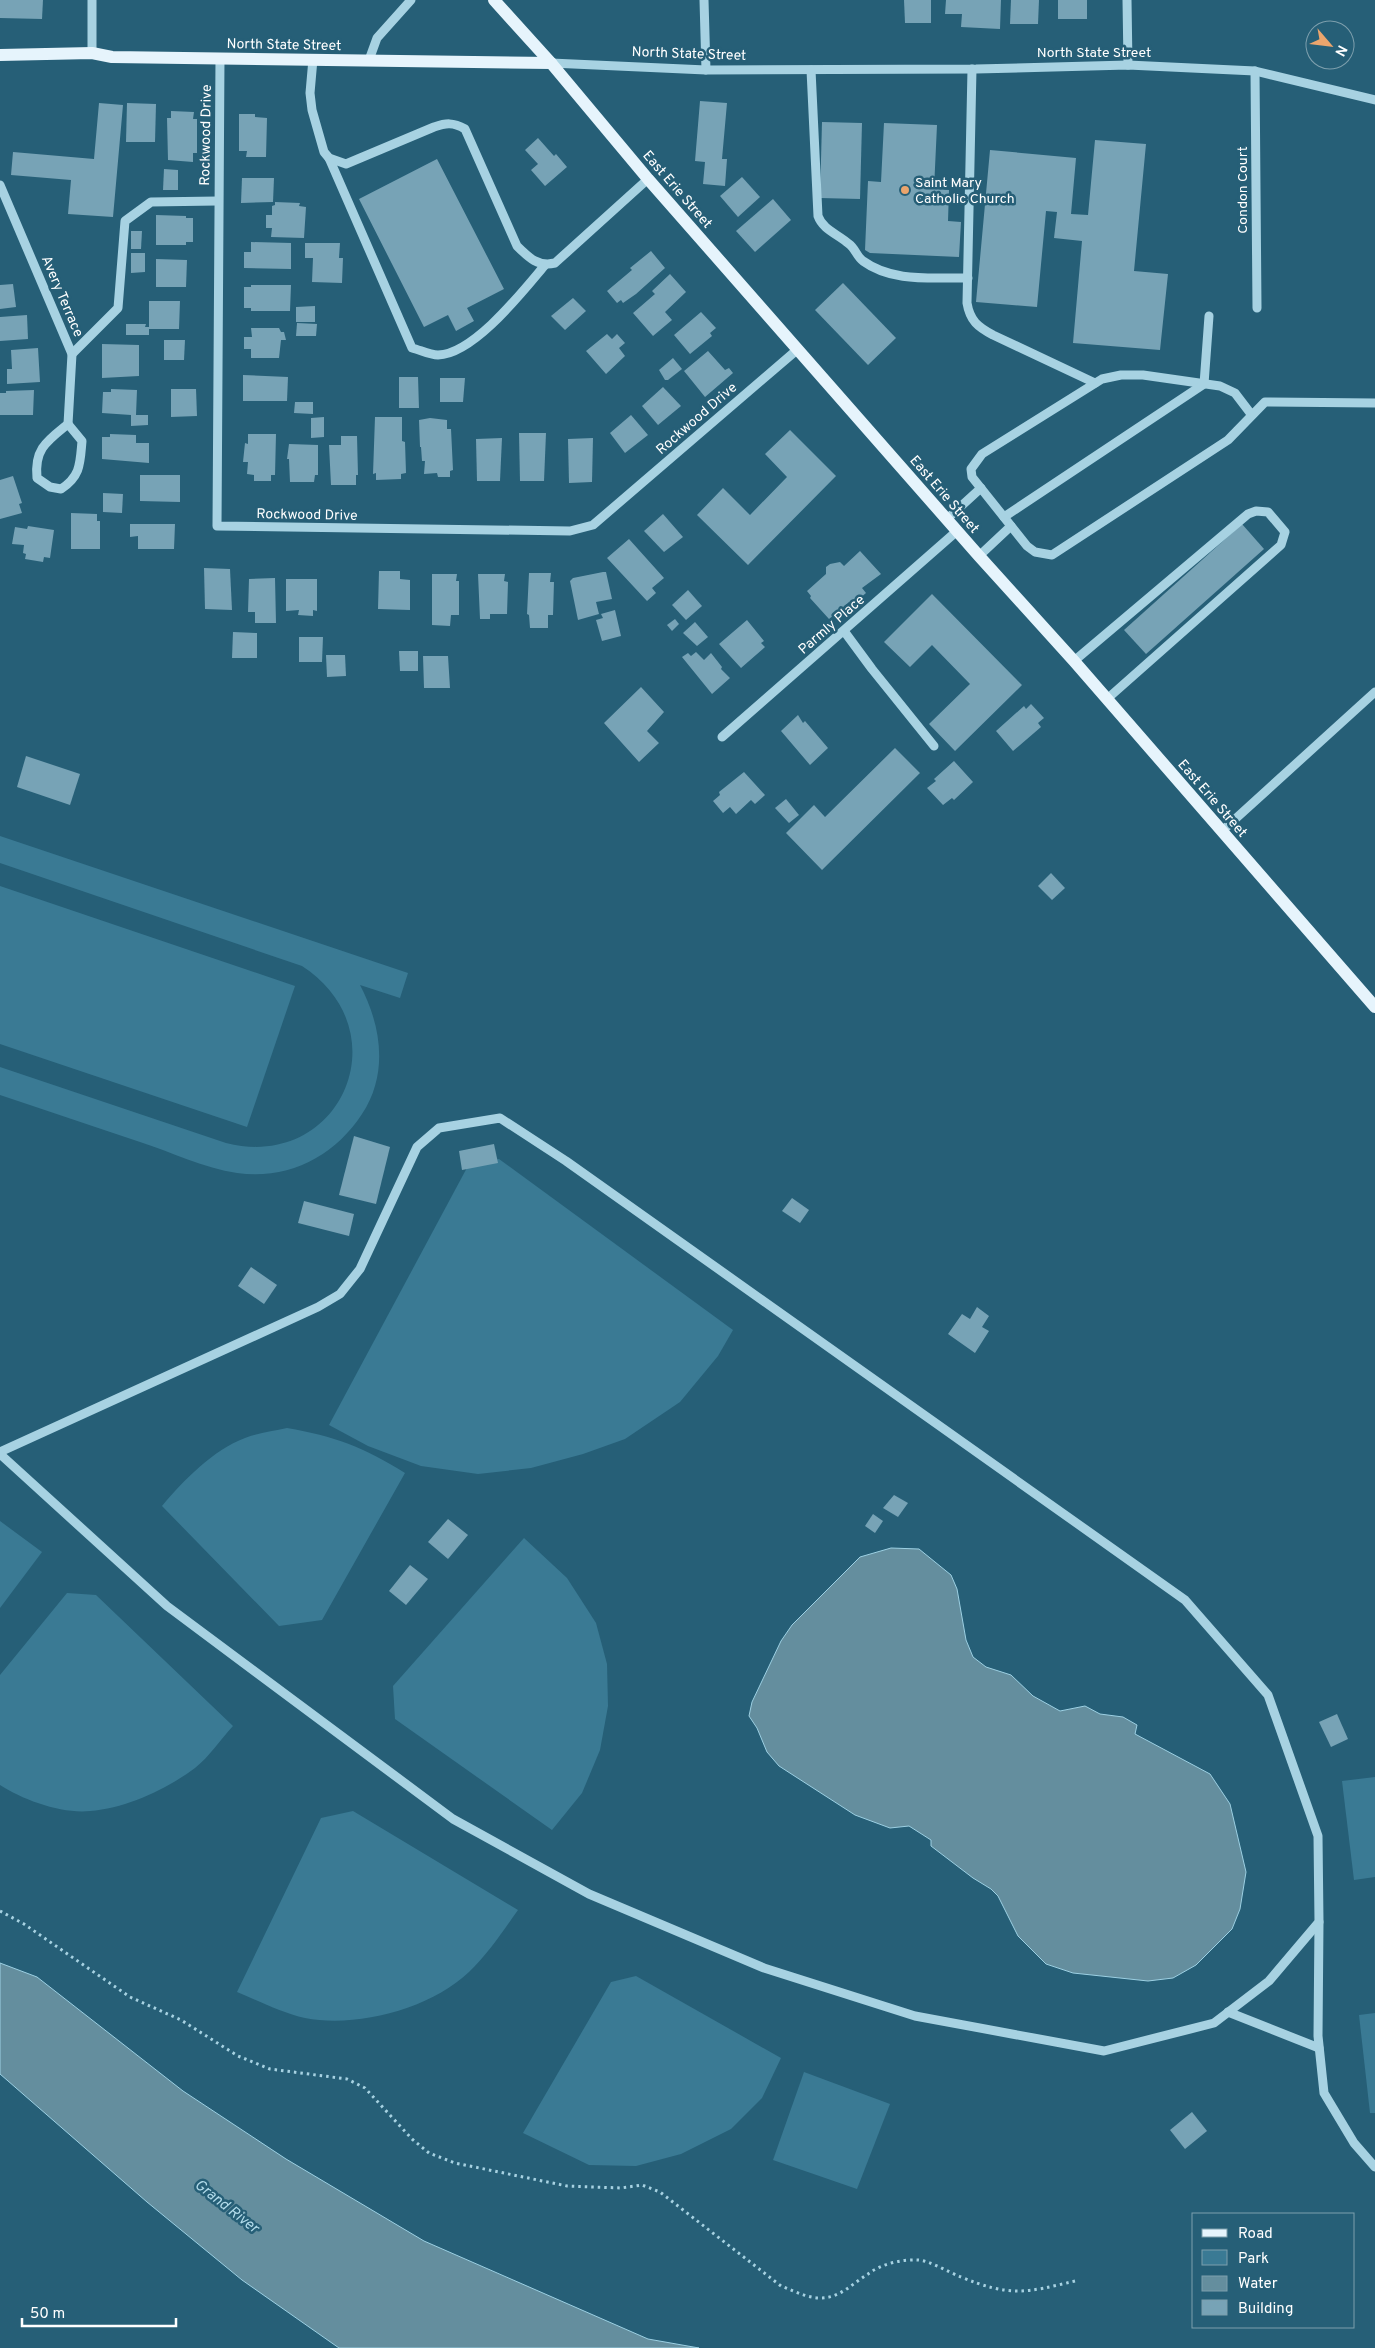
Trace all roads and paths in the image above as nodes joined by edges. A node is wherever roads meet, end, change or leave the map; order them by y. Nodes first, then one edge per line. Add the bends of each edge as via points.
1 (92, 0) edge
2 (411, 0) edge
3 (494, 0) edge
4 (704, 0) edge
5 (1127, 0) edge
6 (92, 53) junction
7 (0, 55) edge
8 (220, 58) junction
9 (313, 59) junction
10 (369, 60) junction
11 (551, 63) junction
12 (1128, 65) junction
13 (972, 69) junction
14 (706, 70) junction
15 (811, 70) junction
16 (1255, 71) junction
17 (1375, 100) edge
18 (329, 158) junction
19 (648, 179) junction
20 (0, 185) edge
21 (217, 201) junction
22 (545, 265) junction
23 (968, 278) junction
24 (1257, 308) dead end
25 (1209, 316) dead end
26 (798, 349) junction
27 (72, 354) junction
28 (1095, 383) junction
29 (1204, 384) junction
30 (1375, 403) edge
31 (1251, 414) junction
32 (68, 424) junction
33 (981, 488) junction
34 (1004, 517) junction
35 (948, 520) junction
36 (1011, 526) junction
37 (957, 531) junction
38 (979, 556) junction
39 (844, 631) junction
40 (1074, 660) junction
41 (1375, 692) edge
42 (1107, 699) junction
43 (722, 738) dead end
44 (934, 746) dead end
45 (1222, 831) junction
46 (1375, 1007) edge
47 (0, 1453) edge
48 (0, 1911) edge
49 (1319, 1922) junction
50 (1228, 2012) junction
51 (1319, 2048) junction
52 (1375, 2167) edge
53 (1075, 2281) dead end

1 - 6 street
2 - 10 street via 377,38
3 - 11 main road, East Erie Street
4 - 14 street
5 - 12 street
6 - 7 main road, North State Street
6 - 8 main road, North State Street via 112,57
8 - 9 main road, North State Street
8 - 21 street, Rockwood Drive
9 - 10 main road, North State Street
9 - 18 street via 312,110 324,152
10 - 11 main road, North State Street
11 - 14 street, North State Street
11 - 19 main road, East Erie Street
12 - 13 street, North State Street
12 - 16 street, North State Street
13 - 15 street, North State Street
13 - 23 street
14 - 15 street, North State Street
15 - 23 street via 818,216 826,228 881,272 903,277
16 - 17 street, North State Street
16 - 24 street, Condon Court
18 - 22 street via 346,164 434,127 456,124 464,129 517,246 530,260
18 - 22 street via 412,348 438,355 460,348 505,311
19 - 22 street via 555,263
19 - 26 main road, East Erie Street
20 - 27 street, Avery Terrace
21 - 26 street, Rockwood Drive via 217,526 581,529 593,525
21 - 27 street via 151,202 125,221 118,308
23 - 28 street via 969,316 982,329
25 - 29 street
26 - 35 main road, East Erie Street
27 - 32 street, Avery Terrace
28 - 29 street via 1120,375 1143,375
28 - 33 street via 982,454 971,469 972,477
29 - 31 street via 1220,386 1235,393
29 - 34 street
30 - 31 street via 1265,402
31 - 36 street via 1243,427 1228,440 1052,555 1035,552
32 - 32 street via 82,441 80,466 73,482 61,489 50,487 37,478 36,464 41,448
33 - 34 street
33 - 35 street
34 - 36 street
35 - 37 main road, East Erie Street
36 - 38 street
37 - 38 main road, East Erie Street
37 - 39 street, Parmly Place
38 - 40 main road, East Erie Street
39 - 43 street, Parmly Place
39 - 44 street
40 - 42 main road, East Erie Street
40 - 42 street via 1248,514 1268,512 1285,532 1281,544
41 - 45 street
42 - 45 main road, East Erie Street
45 - 46 main road, East Erie Street
47 - 49 street via 340,1294 360,1269 417,1147 439,1128 500,1118 1185,1600 1268,1695 1318,1836
47 - 50 street via 167,1606 453,1818 589,1894 764,1968 915,2016 1104,2051 1214,2023
48 - 53 path via 130,1997 181,2020 238,2056 270,2069 347,2080 365,2088 429,2154 455,2164 567,2186 642,2186 660,2192 781,2286 803,2294 822,2298 845,2291 869,2272 893,2262 920,2260 980,2285 1006,2292 1033,2291
49 - 50 street via 1269,1981
49 - 51 street
50 - 51 street
51 - 52 street via 1324,2093 1354,2143

